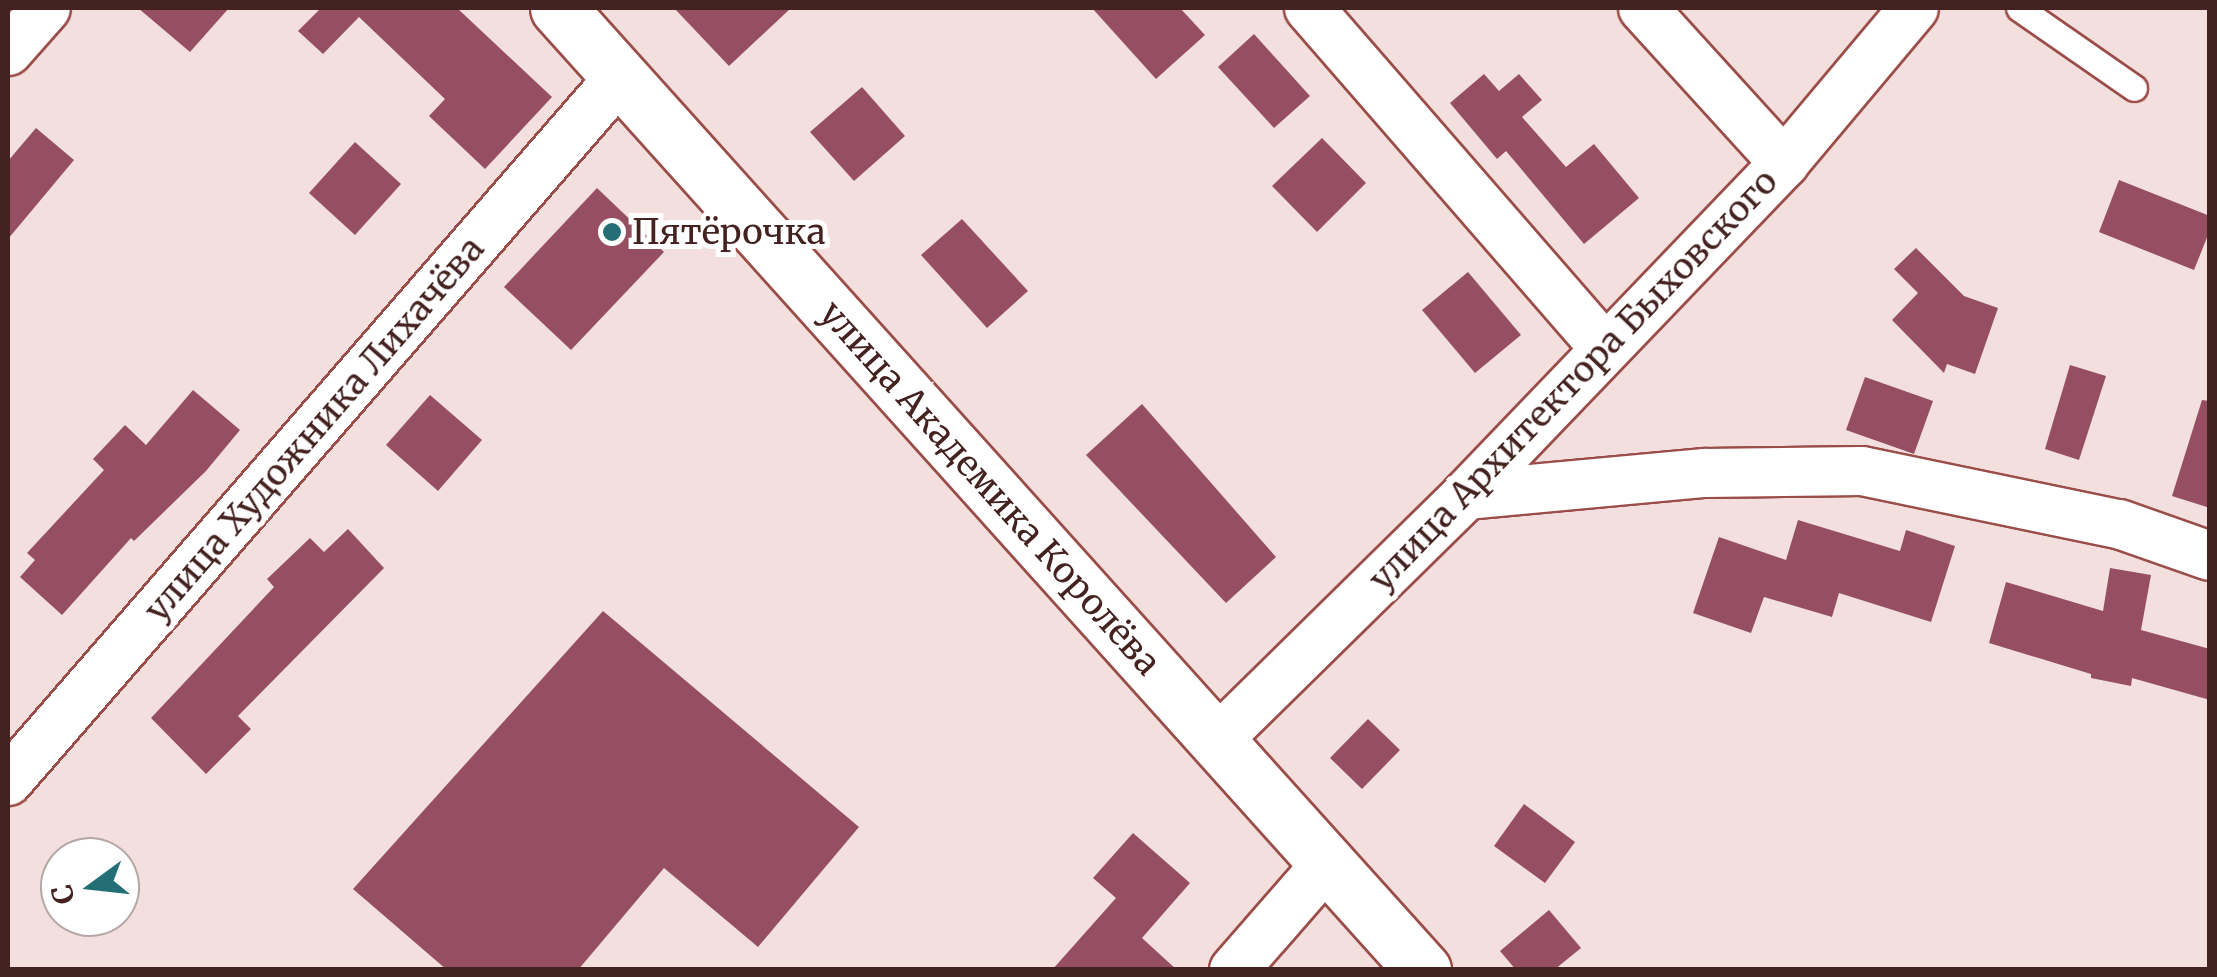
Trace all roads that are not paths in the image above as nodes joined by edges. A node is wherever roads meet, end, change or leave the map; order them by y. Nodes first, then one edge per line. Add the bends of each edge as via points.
1 (46, 8) edge
2 (558, 8) edge
3 (1310, 8) edge
4 (1642, 8) edge
5 (1914, 8) edge
6 (2019, 8) edge
7 (8, 52) edge
8 (620, 77) junction
9 (2134, 88) dead end
10 (1784, 163) junction
11 (1606, 348) junction
12 (1466, 495) junction
13 (2210, 556) edge
14 (1217, 740) junction
15 (8, 781) edge
16 (1329, 861) junction
17 (1234, 970) edge
18 (1423, 970) edge

1 - 7 street
2 - 8 street, улица Академика Королёва
3 - 11 street
4 - 10 street
5 - 10 street, улица Архитектора Быховского
6 - 9 lane
8 - 14 street, улица Академика Королёва
8 - 15 street, улица Художника Лихачёва
10 - 11 street, улица Архитектора Быховского
11 - 12 street, улица Архитектора Быховского
12 - 13 street via 1705,473 1862,471 2119,524
12 - 14 street, улица Архитектора Быховского
14 - 16 street, улица Академика Королёва
16 - 17 street
16 - 18 street, улица Академика Королёва

